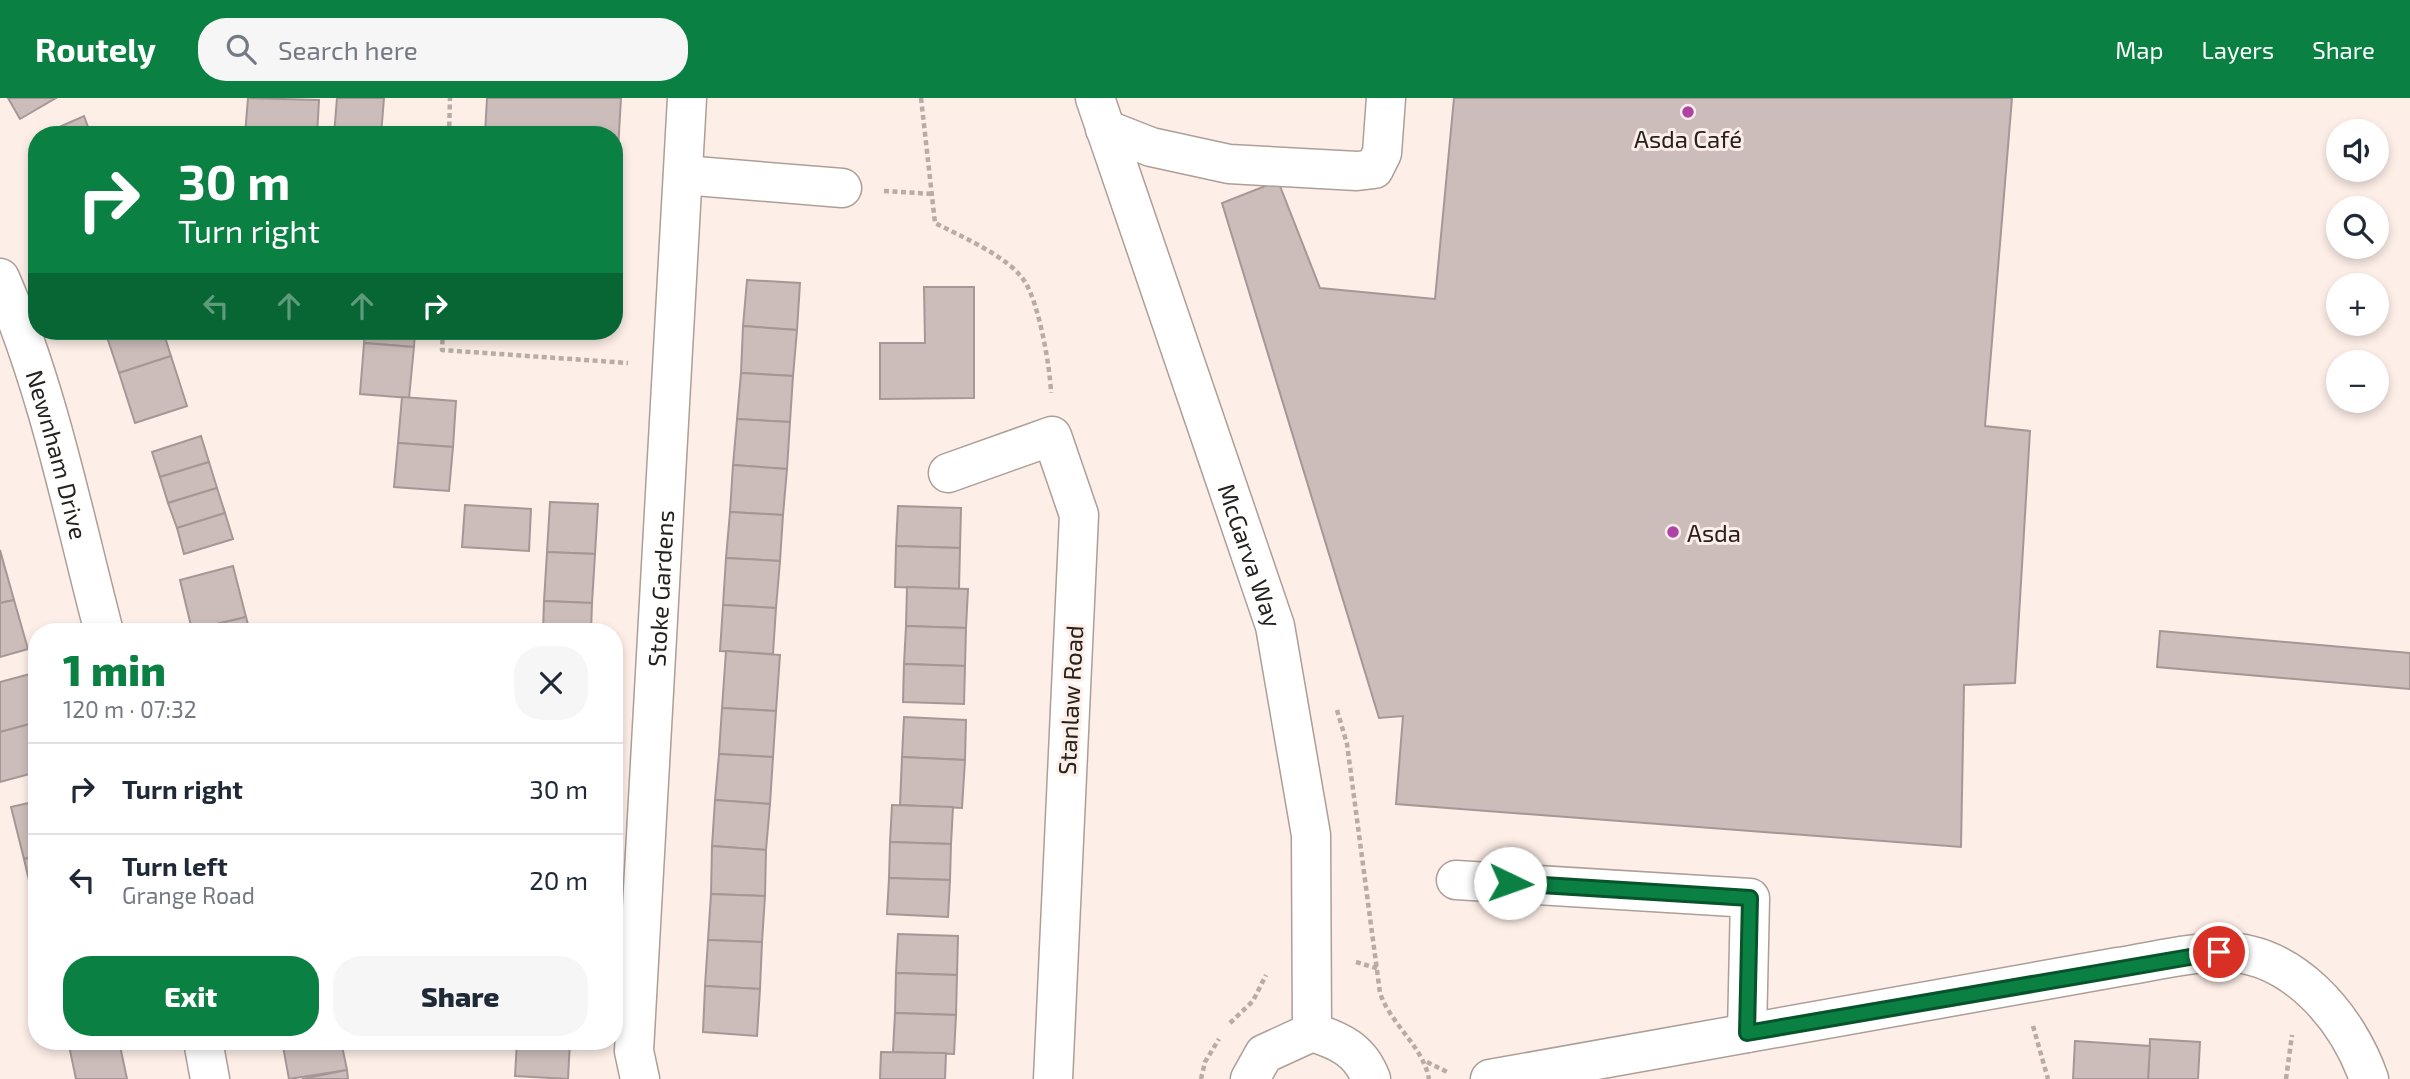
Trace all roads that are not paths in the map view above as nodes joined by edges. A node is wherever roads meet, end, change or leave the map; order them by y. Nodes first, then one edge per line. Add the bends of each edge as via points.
1 (687, 98) edge
2 (1386, 98) edge
3 (1100, 113) edge
4 (683, 175) junction
5 (842, 188) dead end
6 (0, 278) edge
7 (948, 472) dead end
8 (102, 623) edge
9 (1456, 880) dead end
10 (1312, 1032) junction
11 (1747, 1033) junction
12 (205, 1050) edge
13 (210, 1079) edge
14 (640, 1079) edge
15 (1053, 1079) edge
16 (1250, 1079) edge
17 (1371, 1079) edge
18 (1490, 1079) edge
19 (2369, 1079) edge

1 - 4 street, Stoke Gardens
2 - 3 street via 1382,153 1374,169 1366,170 1229,164 1151,147
3 - 10 street, McGarva Way via 1275,626 1311,835
4 - 5 street
4 - 14 street, Stoke Gardens via 634,1051
6 - 8 street, Newnham Drive via 56,446
7 - 15 street, Stanlaw Road via 1052,436 1079,515
9 - 11 street via 1750,898
10 - 16 street via 1264,1055
10 - 17 street via 1352,1049
11 - 18 street
11 - 19 street via 2219,952 2258,956 2299,979 2328,1006 2361,1055
12 - 13 street

